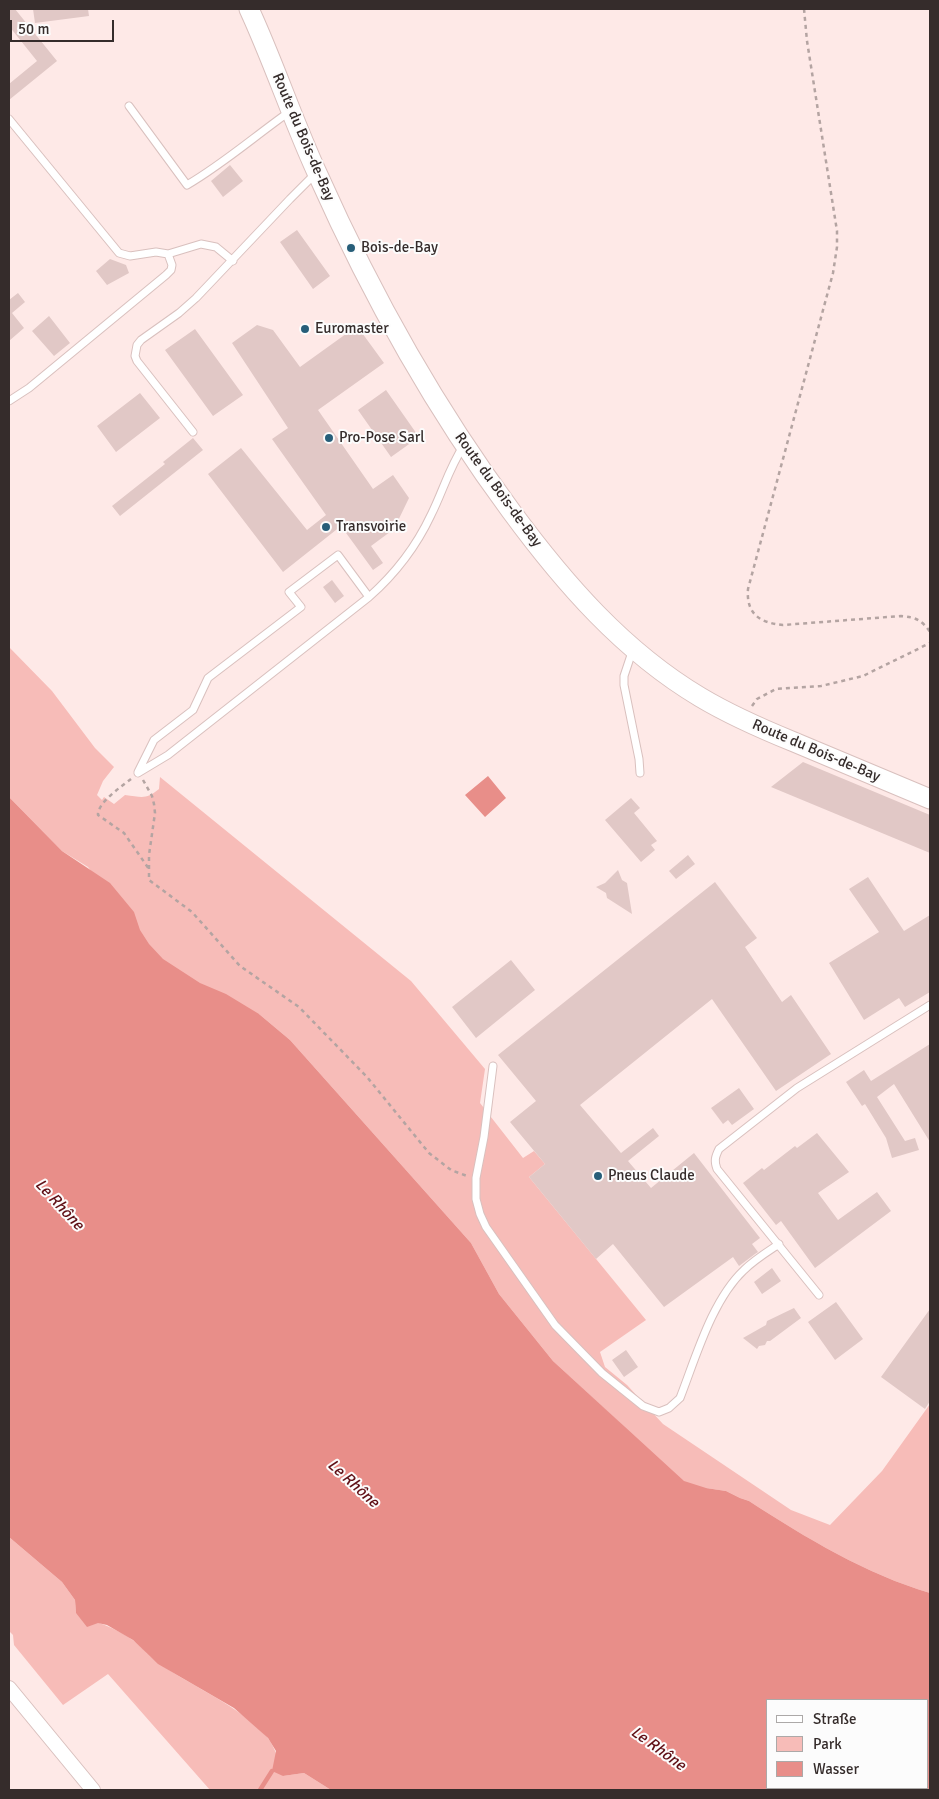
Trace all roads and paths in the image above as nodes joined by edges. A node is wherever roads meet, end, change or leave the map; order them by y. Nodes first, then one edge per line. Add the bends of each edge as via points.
1 (249, 9) edge
2 (804, 9) edge
3 (129, 106) dead end
4 (291, 110) junction
5 (9, 119) edge
6 (316, 173) junction
7 (168, 254) junction
8 (232, 261) junction
9 (9, 401) edge
10 (193, 432) dead end
11 (464, 445) junction
12 (368, 597) junction
13 (930, 632) edge
14 (930, 643) edge
15 (633, 649) junction
16 (744, 720) junction
17 (138, 773) junction
18 (640, 774) dead end
19 (930, 799) edge
20 (149, 869) junction
21 (930, 1005) edge
22 (493, 1066) dead end
23 (476, 1178) junction
24 (779, 1244) junction
25 (819, 1295) dead end
26 (9, 1688) edge
27 (93, 1790) edge

1 - 4 main road, Route du Bois-de-Bay
2 - 13 path via 837,246 834,273 747,598 753,613 760,619 783,626 901,616 918,619
3 - 4 lane via 187,185 210,172
4 - 6 main road, Route du Bois-de-Bay
5 - 7 lane via 119,254
6 - 8 lane
6 - 11 main road, Route du Bois-de-Bay via 385,314
7 - 8 lane via 201,244 222,251
7 - 9 lane via 172,265 166,276
8 - 10 lane via 179,314 141,340 135,351 137,361
11 - 12 lane via 453,462 425,527 394,574
11 - 15 main road, Route du Bois-de-Bay via 564,580
12 - 17 lane via 168,755
12 - 17 lane via 338,555 289,592 300,606 208,678 193,710 154,740
14 - 16 path via 863,676 821,686 776,689 763,694
15 - 16 main road, Route du Bois-de-Bay via 701,698
15 - 18 lane via 624,685
16 - 19 main road, Route du Bois-de-Bay
17 - 20 path via 154,804
17 - 20 path via 97,811 99,816 124,833
20 - 23 path via 149,880 192,912 240,966 299,1007 338,1046 378,1089 429,1153 451,1170
21 - 24 lane via 797,1088 716,1155 717,1170
22 - 23 lane
23 - 24 lane via 476,1199 486,1227 554,1325 602,1374 642,1406 659,1412 680,1398 715,1310 726,1291 744,1270
24 - 25 lane
26 - 27 street

